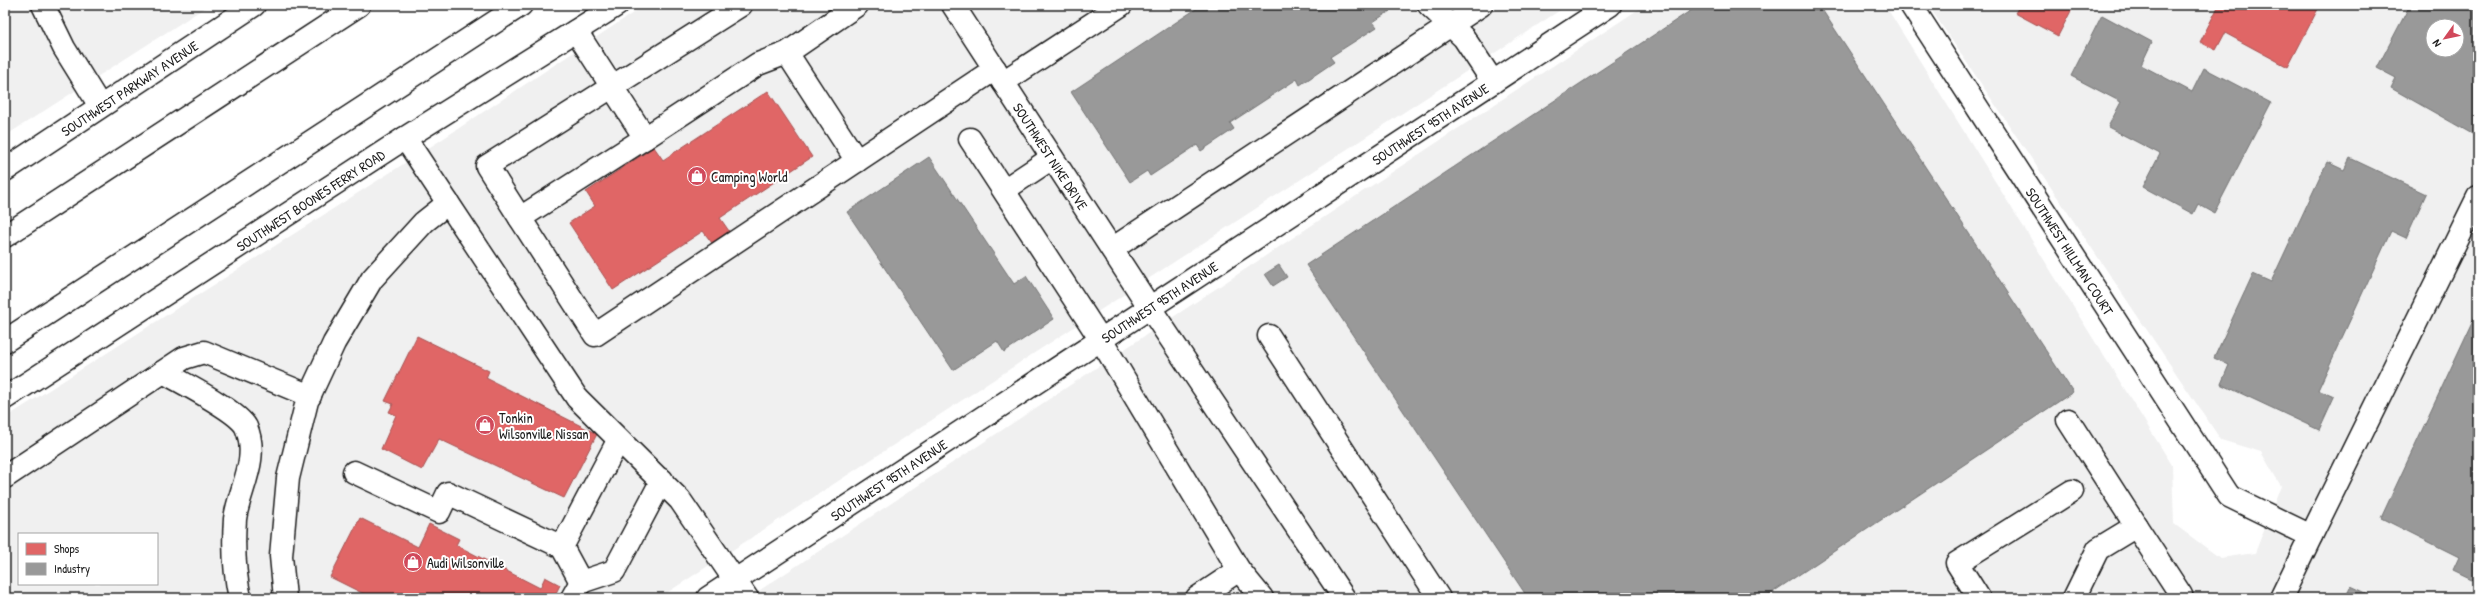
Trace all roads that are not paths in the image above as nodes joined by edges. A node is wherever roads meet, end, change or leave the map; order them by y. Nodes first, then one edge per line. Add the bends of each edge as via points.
1 (43, 5) edge
2 (254, 5) edge
3 (359, 5) edge
4 (522, 5) edge
5 (617, 5) edge
6 (741, 5) edge
7 (858, 5) edge
8 (953, 5) edge
9 (1121, 5) edge
10 (1429, 5) edge
11 (1481, 5) edge
12 (1610, 5) edge
13 (1911, 5) edge
14 (1450, 26) junction
15 (576, 31) junction
16 (787, 53) junction
17 (999, 76) junction
18 (1493, 82) junction
19 (612, 87) junction
20 (100, 106) junction
21 (405, 138) junction
22 (645, 138) junction
23 (970, 139) dead end
24 (1052, 158) junction
25 (857, 161) junction
26 (5, 170) edge
27 (1004, 190) junction
28 (2478, 197) edge
29 (448, 203) junction
30 (520, 218) junction
31 (5, 236) edge
32 (1112, 249) junction
33 (1150, 308) junction
34 (1269, 336) dead end
35 (1101, 340) junction
36 (5, 341) edge
37 (163, 372) junction
38 (310, 396) junction
39 (5, 398) edge
40 (2068, 420) dead end
41 (618, 441) junction
42 (354, 472) dead end
43 (5, 477) edge
44 (662, 480) junction
45 (2072, 491) dead end
46 (2136, 526) junction
47 (2310, 536) junction
48 (562, 547) junction
49 (1239, 570) junction
50 (735, 580) junction
51 (577, 590) edge
52 (240, 598) edge
53 (285, 598) edge
54 (708, 598) edge
55 (747, 598) edge
56 (1197, 598) edge
57 (1262, 598) edge
58 (1344, 598) edge
59 (1439, 598) edge
60 (1979, 598) edge
61 (2074, 598) edge
62 (2179, 598) edge
63 (2281, 598) edge

1 - 20 main road via 64,48
2 - 20 main road, SOUTHWEST PARKWAY AVENUE
3 - 31 main road
4 - 36 main road
5 - 15 main road, SOUTHWEST BOONES FERRY ROAD
6 - 19 main road
7 - 16 main road
8 - 17 main road, SOUTHWEST NIKE DRIVE
9 - 17 main road
10 - 14 main road
11 - 14 main road
12 - 18 main road, SOUTHWEST 95TH AVENUE
13 - 47 main road, SOUTHWEST HILLMAN COURT via 2229,496
14 - 18 main road via 1464,38
14 - 32 main road
15 - 19 main road
15 - 21 main road, SOUTHWEST BOONES FERRY ROAD
16 - 22 main road via 758,64
16 - 25 main road
17 - 24 main road, SOUTHWEST NIKE DRIVE
17 - 25 main road
18 - 33 main road, SOUTHWEST 95TH AVENUE
19 - 22 main road
19 - 30 main road via 487,166
20 - 26 main road, SOUTHWEST PARKWAY AVENUE
21 - 29 main road
21 - 39 main road, SOUTHWEST BOONES FERRY ROAD
22 - 30 main road
23 - 27 main road
24 - 27 main road
24 - 32 main road, SOUTHWEST NIKE DRIVE
25 - 30 main road via 596,336
27 - 35 main road
28 - 47 main road
29 - 38 main road via 424,222 372,279 334,343
29 - 41 main road via 577,398
32 - 33 main road, SOUTHWEST NIKE DRIVE
33 - 35 main road, SOUTHWEST 95TH AVENUE
33 - 58 main road, SOUTHWEST NIKE DRIVE
34 - 59 main road
35 - 49 main road
35 - 50 main road, SOUTHWEST 95TH AVENUE
37 - 38 main road via 184,358 204,352
37 - 43 main road
37 - 52 main road via 227,409 246,427 251,460 236,518 233,568
38 - 53 main road via 288,478 281,556
40 - 46 main road
41 - 44 main road
41 - 48 main road
42 - 48 main road via 439,512 448,493
44 - 50 main road via 680,500
44 - 51 main road via 614,571
45 - 60 main road via 1957,564
46 - 61 main road via 2098,549
46 - 62 main road via 2181,596
47 - 63 main road
48 - 51 main road
49 - 56 main road
49 - 57 main road
50 - 54 main road, SOUTHWEST 95TH AVENUE
50 - 55 main road

